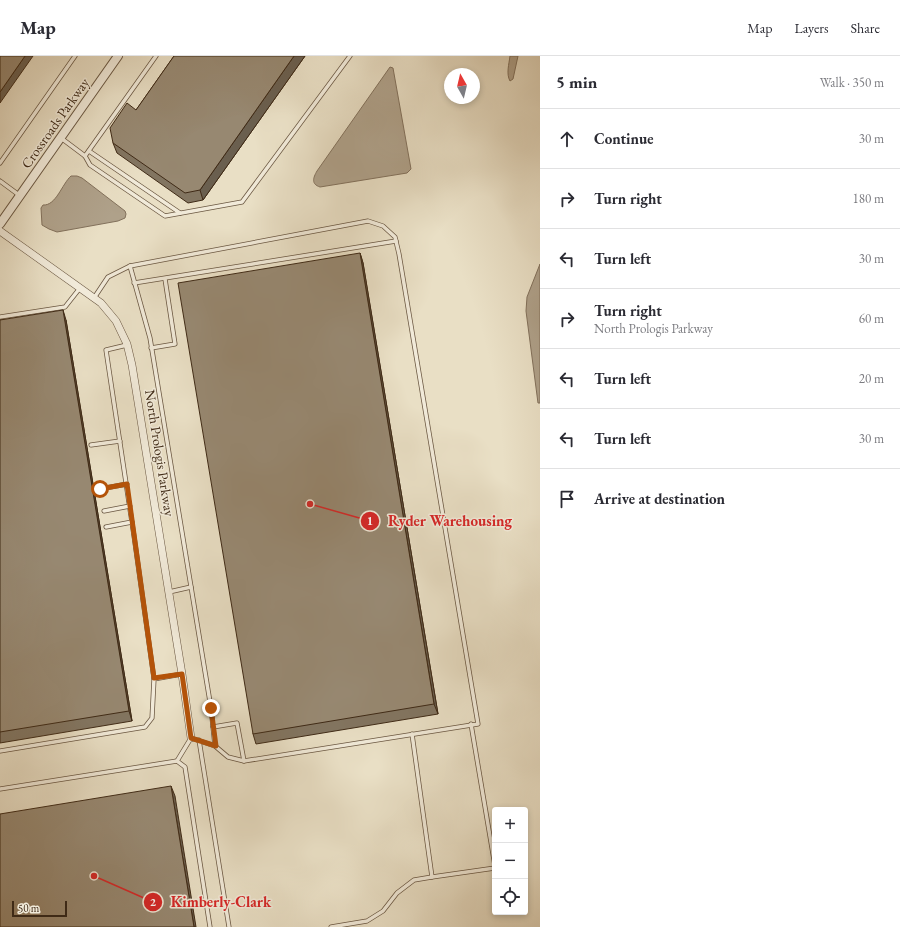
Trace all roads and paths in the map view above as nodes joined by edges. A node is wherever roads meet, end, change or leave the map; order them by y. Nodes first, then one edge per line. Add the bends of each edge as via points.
1 (75, 56) edge
2 (118, 56) edge
3 (156, 56) edge
4 (350, 56) edge
5 (60, 137) junction
6 (89, 151) junction
7 (85, 156) junction
8 (0, 163) edge
9 (0, 181) edge
10 (19, 195) junction
11 (180, 214) junction
12 (0, 224) edge
13 (0, 231) edge
14 (396, 241) junction
15 (130, 266) junction
16 (165, 279) junction
17 (134, 284) junction
18 (80, 288) junction
19 (94, 298) junction
20 (0, 317) edge
21 (128, 344) junction
22 (151, 348) junction
23 (120, 441) junction
24 (91, 445) dead end
25 (127, 484) junction
26 (100, 489) dead end
27 (130, 506) junction
28 (104, 511) dead end
29 (132, 522) junction
30 (106, 527) dead end
31 (191, 587) junction
32 (169, 592) junction
33 (182, 674) junction
34 (154, 678) junction
35 (471, 724) junction
36 (213, 727) junction
37 (412, 734) junction
38 (191, 738) junction
39 (199, 740) junction
40 (216, 746) junction
41 (0, 751) edge
42 (177, 761) junction
43 (244, 761) junction
44 (0, 789) edge
45 (492, 849) edge
46 (492, 867) edge
47 (432, 877) junction
48 (210, 927) edge
49 (229, 927) edge
50 (331, 927) edge

1 - 8 lane
2 - 5 street, Crossroads Parkway
3 - 6 lane
4 - 11 lane via 242,202
5 - 7 lane
5 - 10 street, Crossroads Parkway
6 - 7 lane
6 - 11 lane
7 - 11 lane via 90,165 165,216
9 - 10 lane
10 - 12 street, Crossroads Parkway
13 - 18 street, North Prologis Parkway
14 - 15 lane via 383,226 368,221
14 - 16 lane
14 - 35 lane via 478,724
15 - 17 lane
15 - 19 lane via 108,277
16 - 17 lane
16 - 22 lane via 174,344
17 - 22 lane
18 - 19 street, North Prologis Parkway
18 - 20 lane via 65,307
19 - 21 street, North Prologis Parkway via 101,302 116,321
21 - 23 lane via 106,350
21 - 32 street, North Prologis Parkway
22 - 31 lane
23 - 24 lane
23 - 25 lane
25 - 26 lane
25 - 27 lane
27 - 28 lane
27 - 29 lane
29 - 30 lane
29 - 34 lane
31 - 32 lane
31 - 36 lane
32 - 33 street, North Prologis Parkway
33 - 34 lane
33 - 38 street, North Prologis Parkway
34 - 41 lane via 152,718 145,728
35 - 37 lane
35 - 45 lane
36 - 40 lane
36 - 43 lane via 237,723
37 - 43 lane
37 - 47 lane
38 - 39 lane
38 - 42 lane
39 - 40 lane
39 - 49 lane
40 - 43 lane via 228,757
42 - 44 lane
42 - 48 lane via 185,767
46 - 47 lane
47 - 50 lane via 414,880 397,893 383,911 367,921

